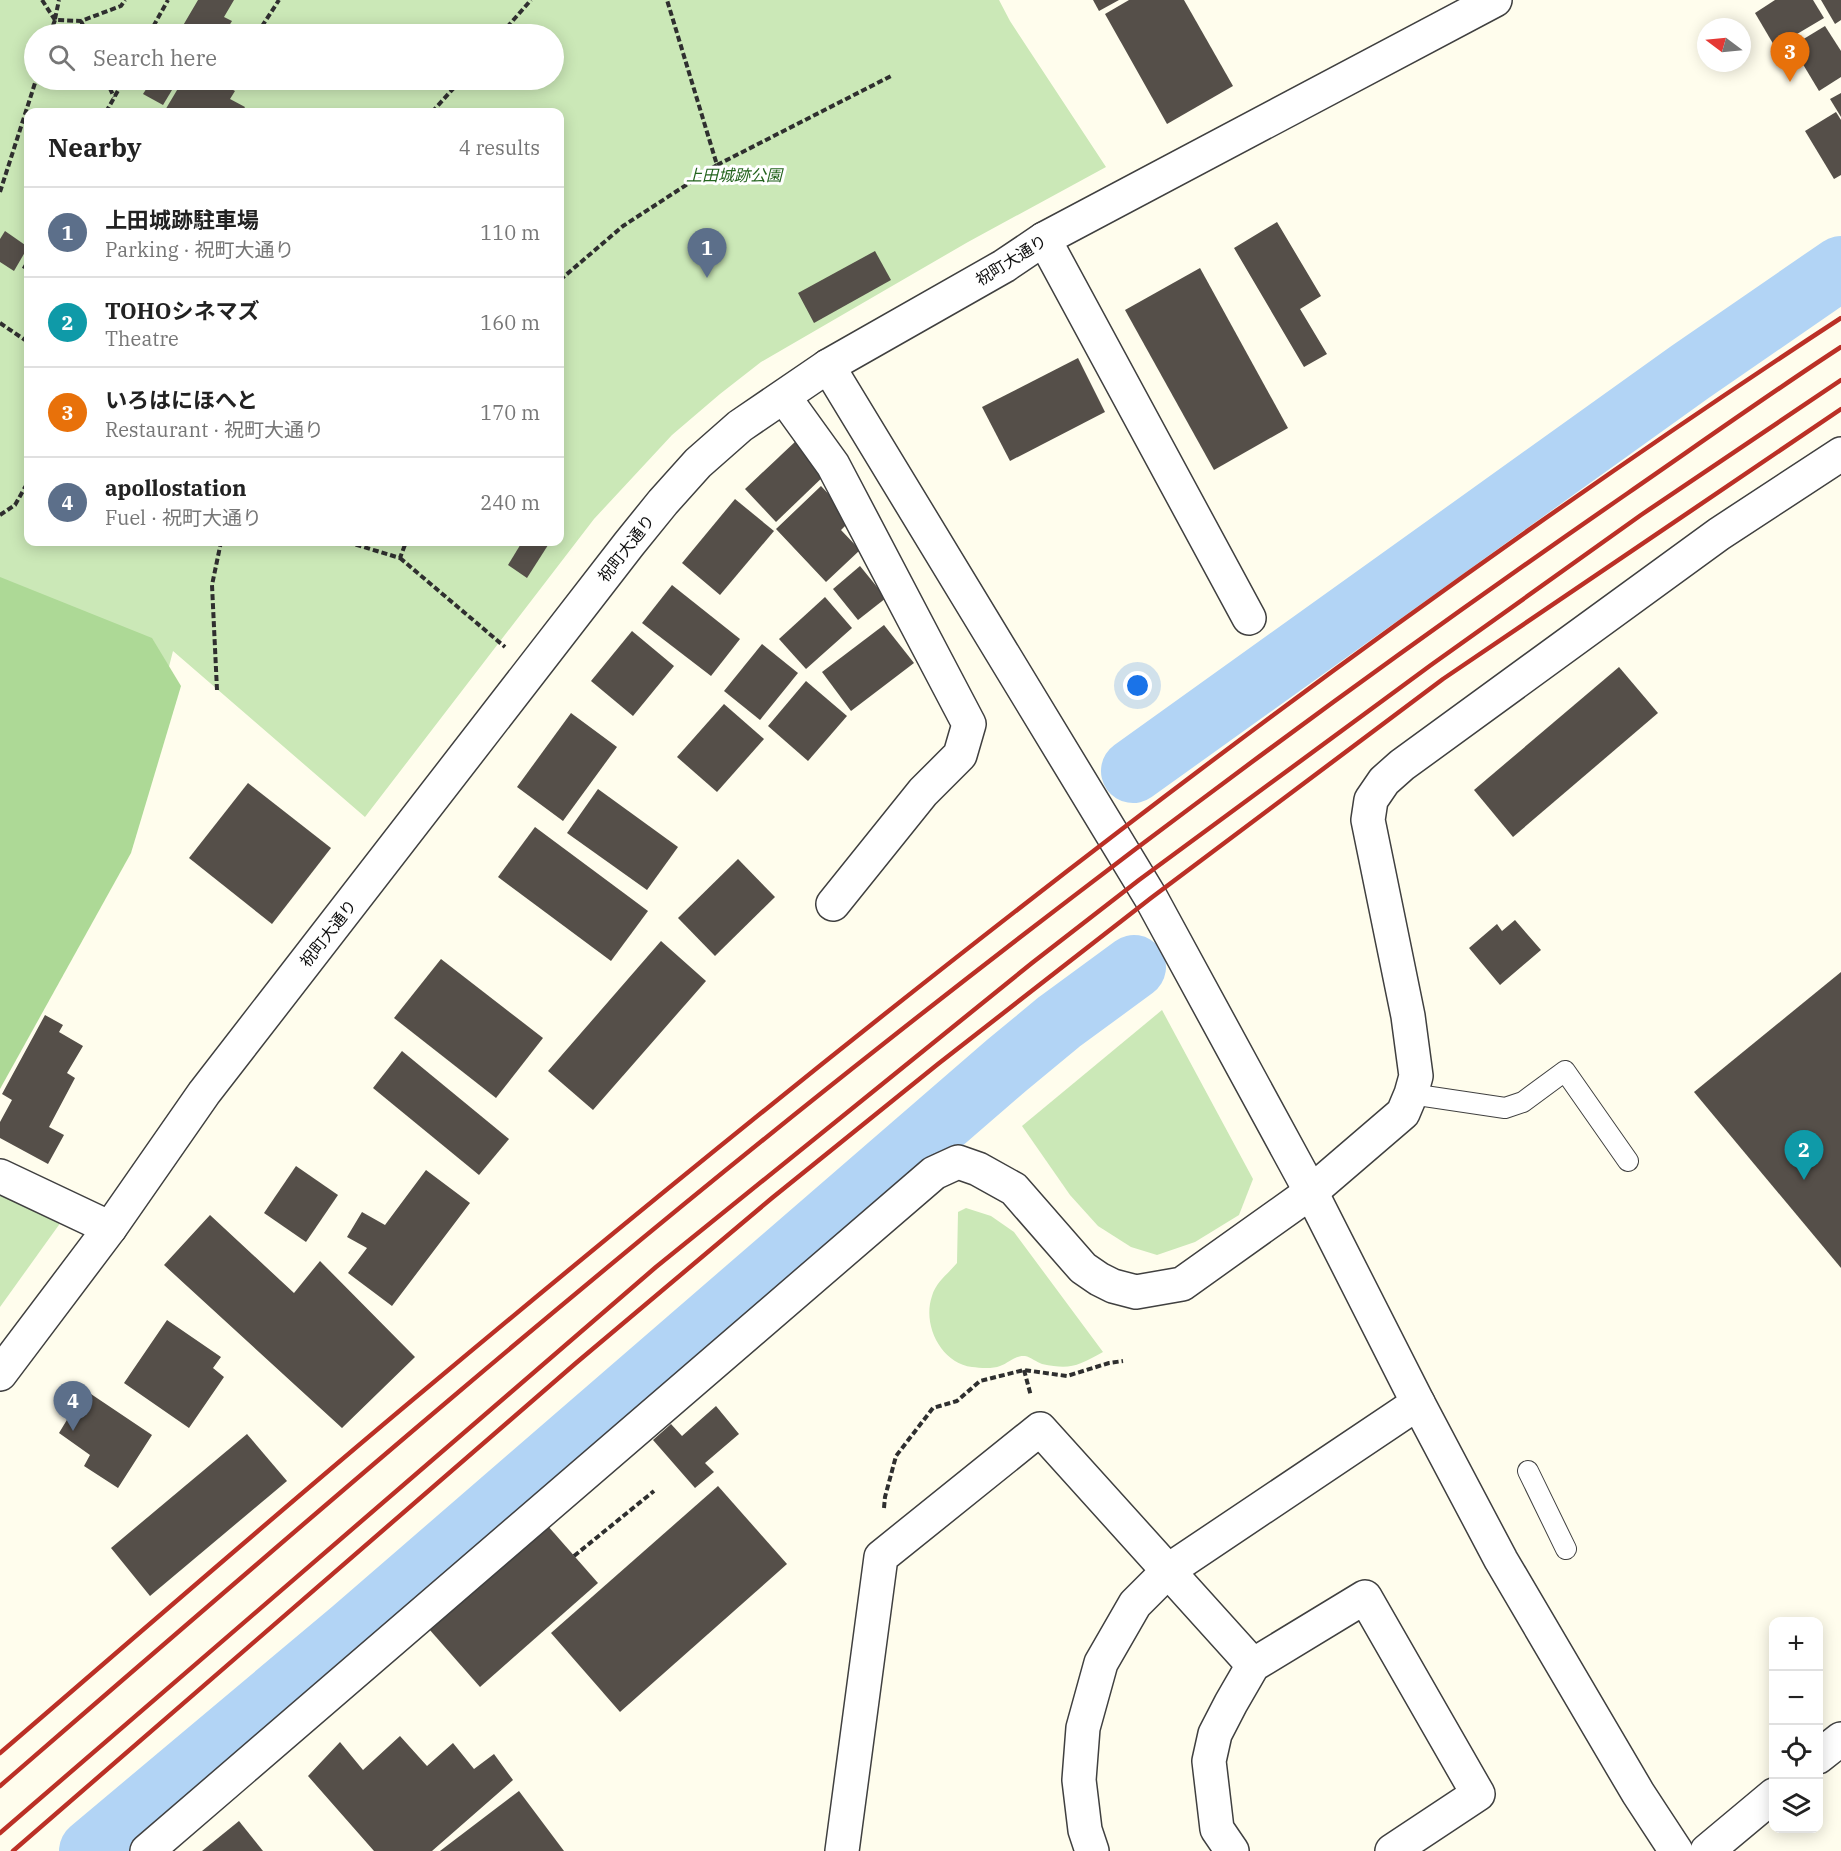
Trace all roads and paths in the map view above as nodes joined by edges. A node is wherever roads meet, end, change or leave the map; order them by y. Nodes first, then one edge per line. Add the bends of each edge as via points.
1 (42, 0) edge
2 (59, 0) edge
3 (125, 0) edge
4 (168, 0) edge
5 (279, 0) edge
6 (531, 0) edge
7 (666, 0) edge
8 (1496, 0) edge
9 (55, 20) junction
10 (81, 21) junction
11 (54, 24) edge
12 (82, 24) edge
13 (155, 24) edge
14 (263, 24) edge
15 (510, 24) edge
16 (893, 75) dead end
17 (33, 90) edge
18 (110, 90) edge
19 (118, 90) edge
20 (452, 90) edge
21 (114, 98) junction
22 (27, 108) edge
23 (108, 108) edge
24 (436, 108) edge
25 (24, 117) edge
26 (717, 165) junction
27 (0, 192) edge
28 (1044, 239) junction
29 (564, 277) edge
30 (0, 323) edge
31 (24, 339) edge
32 (828, 366) junction
33 (784, 397) junction
34 (1841, 454) edge
35 (24, 489) edge
36 (0, 515) edge
37 (220, 546) edge
38 (360, 546) edge
39 (404, 546) edge
40 (400, 558) junction
41 (1249, 618) dead end
42 (532, 669) junction
43 (217, 690) dead end
44 (833, 904) dead end
45 (1412, 1094) junction
46 (1628, 1161) dead end
47 (0, 1176) edge
48 (1311, 1192) junction
49 (110, 1227) junction
50 (1123, 1361) dead end
51 (0, 1374) edge
52 (1418, 1403) junction
53 (1528, 1471) dead end
54 (654, 1491) dead end
55 (1566, 1549) dead end
56 (574, 1557) dead end
57 (881, 1557) junction
58 (1169, 1570) junction
59 (1253, 1665) junction
60 (1841, 1739) edge
61 (1823, 1753) edge
62 (1769, 1798) edge
63 (147, 1851) edge
64 (842, 1851) edge
65 (1092, 1851) edge
66 (1232, 1851) edge
67 (1392, 1851) edge
68 (1676, 1851) edge
69 (1707, 1851) edge

1 - 9 path
2 - 9 path
3 - 10 path via 121,6
4 - 13 path
5 - 14 path
6 - 15 path
7 - 26 path
8 - 28 street, 祝町大通り
9 - 10 path
9 - 11 path
10 - 12 path
16 - 26 path
17 - 22 path
18 - 21 path
19 - 21 path
20 - 24 path
21 - 23 path
25 - 27 path
26 - 29 path via 623,226
28 - 32 street, 祝町大通り via 1004,266
28 - 41 street
30 - 31 path
32 - 33 street, 祝町大通り
32 - 48 street via 1151,898
33 - 42 street, 祝町大通り via 740,426 698,463
33 - 44 street via 833,465 969,724 960,755 923,792
34 - 45 street via 1719,534 1402,765 1371,800 1371,841 1408,1016 1416,1076
35 - 36 path via 15,505
37 - 43 path via 212,585
38 - 40 path
39 - 40 path
40 - 42 path
42 - 49 street, 祝町大通り via 204,1093
45 - 46 lane via 1505,1108 1523,1102 1565,1071
45 - 48 street via 1403,1113
47 - 49 street
48 - 52 street
48 - 63 street via 1182,1284 1136,1292 1113,1286 1083,1268 1014,1189 958,1162 934,1173
49 - 51 street, 祝町大通り
50 - 57 path via 1067,1376 1024,1370 980,1381 957,1401 933,1408 896,1455 885,1497
52 - 58 street
52 - 68 street via 1501,1560
53 - 55 lane
54 - 56 path
57 - 58 street via 1040,1429
57 - 64 street
58 - 59 street
58 - 65 street via 1135,1604 1101,1663 1083,1728 1079,1780 1085,1830
59 - 66 street via 1215,1734 1209,1761 1217,1829
59 - 67 street via 1365,1598 1478,1794
60 - 61 street
62 - 69 street

